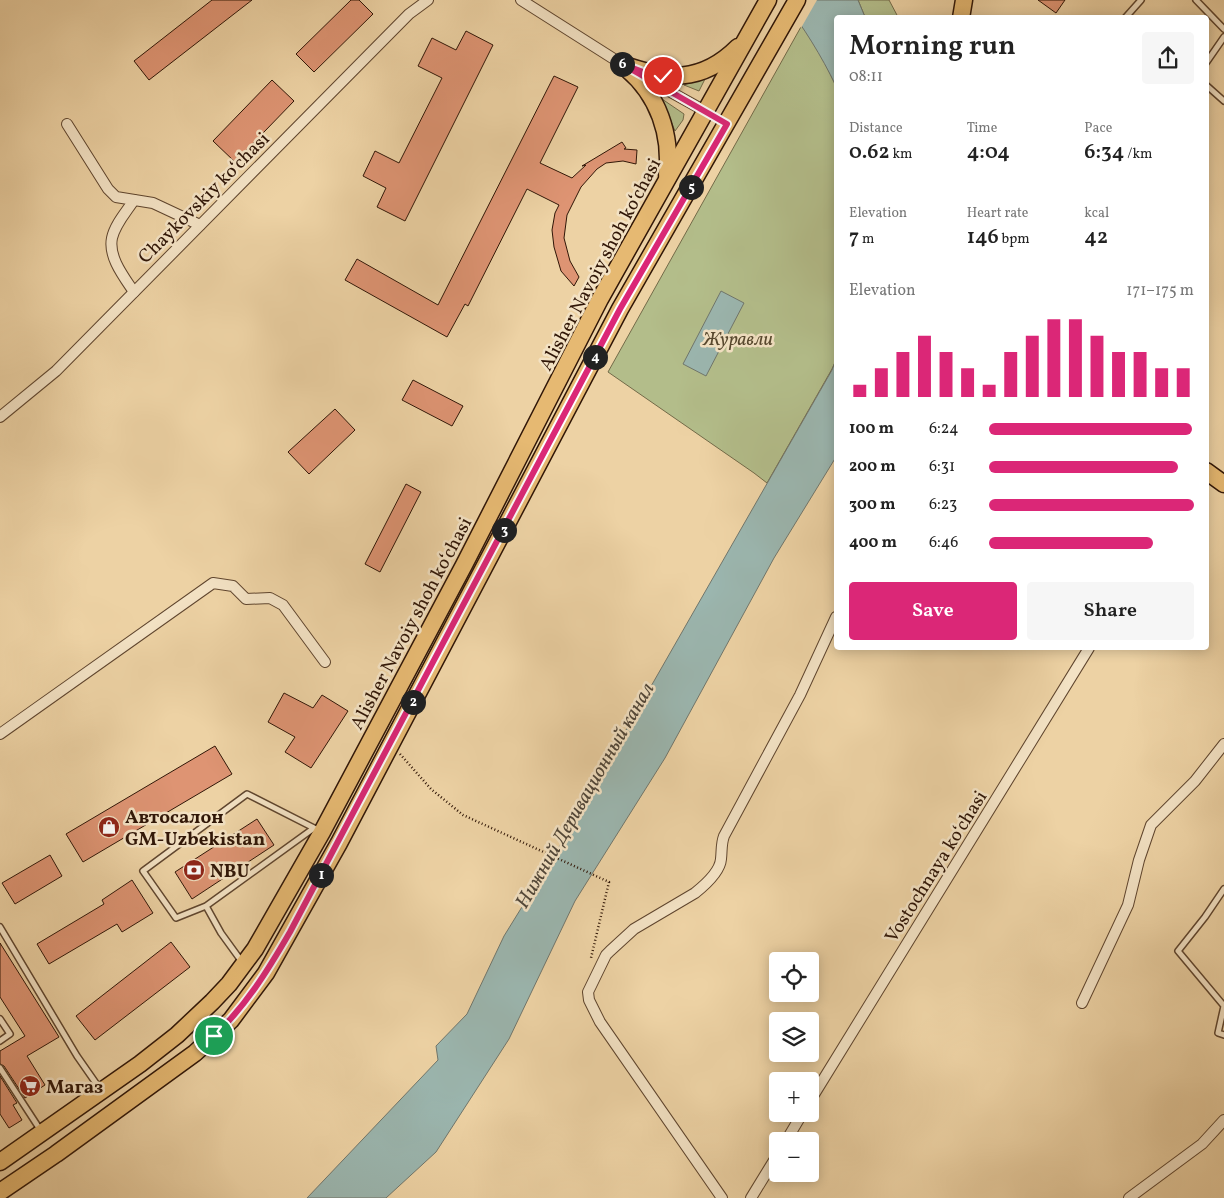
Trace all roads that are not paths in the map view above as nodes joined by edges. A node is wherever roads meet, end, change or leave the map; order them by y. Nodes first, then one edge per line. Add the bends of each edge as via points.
1 (428, 0) edge
2 (520, 0) edge
3 (768, 0) edge
4 (797, 0) edge
5 (964, 0) edge
6 (1141, 0) edge
7 (1196, 0) edge
8 (962, 15) edge
9 (1128, 15) edge
10 (1224, 29) edge
11 (747, 36) junction
12 (1224, 37) edge
13 (1209, 59) edge
14 (622, 64) junction
15 (1209, 87) edge
16 (1224, 101) edge
17 (705, 111) junction
18 (67, 124) dead end
19 (727, 124) junction
20 (666, 182) junction
21 (134, 200) junction
22 (200, 225) junction
23 (134, 292) junction
24 (0, 416) edge
25 (1209, 473) edge
26 (1224, 484) edge
27 (834, 620) edge
28 (1088, 650) edge
29 (325, 662) dead end
30 (0, 734) edge
31 (1224, 744) edge
32 (318, 830) junction
33 (1224, 889) edge
34 (206, 906) junction
35 (0, 927) edge
36 (244, 965) junction
37 (1082, 1004) dead end
38 (0, 1019) edge
39 (1224, 1035) edge
40 (0, 1040) edge
41 (0, 1068) edge
42 (819, 1087) edge
43 (102, 1092) junction
44 (1224, 1120) edge
45 (43, 1134) junction
46 (0, 1162) edge
47 (769, 1169) edge
48 (0, 1192) edge
49 (722, 1198) edge
50 (751, 1198) edge
51 (1129, 1198) edge

1 - 22 street, Chaykovskiy ko‘chasi via 409,14
2 - 14 street
3 - 11 main road, Alisher Navoiy shoh koʻchasi
4 - 19 main road, Alisher Navoiy shoh koʻchasi
5 - 8 main road
6 - 9 lane
7 - 10 lane
11 - 14 main road via 729,56 695,74 682,77 643,72
11 - 17 main road, Alisher Navoiy shoh koʻchasi
12 - 13 lane
14 - 17 street
14 - 20 main road via 644,85 659,113 668,155
15 - 16 lane
17 - 19 main road
17 - 20 main road, Alisher Navoiy shoh koʻchasi
18 - 21 street via 108,189 116,198
19 - 48 main road, Alisher Navoiy shoh koʻchasi via 620,309 266,974 240,1010 188,1058
20 - 32 main road, Alisher Navoiy shoh koʻchasi via 600,298 464,565
21 - 22 street via 153,203
21 - 23 street via 112,238 113,253
22 - 23 street, Chaykovskiy ko‘chasi
23 - 24 street, Chaykovskiy ko‘chasi via 56,371
25 - 26 main road
27 - 49 street via 800,695 724,836 718,869 695,893 634,929 610,951 588,992 600,1022
28 - 42 street, Vostochnaya ko‘chasi
29 - 30 street via 283,605 270,598 246,599 233,586 213,583
31 - 37 street via 1196,781 1151,825 1128,905
32 - 34 lane
32 - 34 lane via 248,794 143,871 176,918
32 - 36 main road, Alisher Navoiy shoh koʻchasi via 265,932
33 - 39 lane via 1178,951 1224,1006 1218,1033
34 - 36 lane
35 - 43 lane
36 - 43 main road, Alisher Navoiy shoh koʻchasi via 195,1019
38 - 40 lane via 10,1034
41 - 45 lane
43 - 45 main road, Alisher Navoiy shoh koʻchasi
44 - 51 street via 1202,1144
45 - 46 main road, Alisher Navoiy shoh koʻchasi
47 - 50 street

